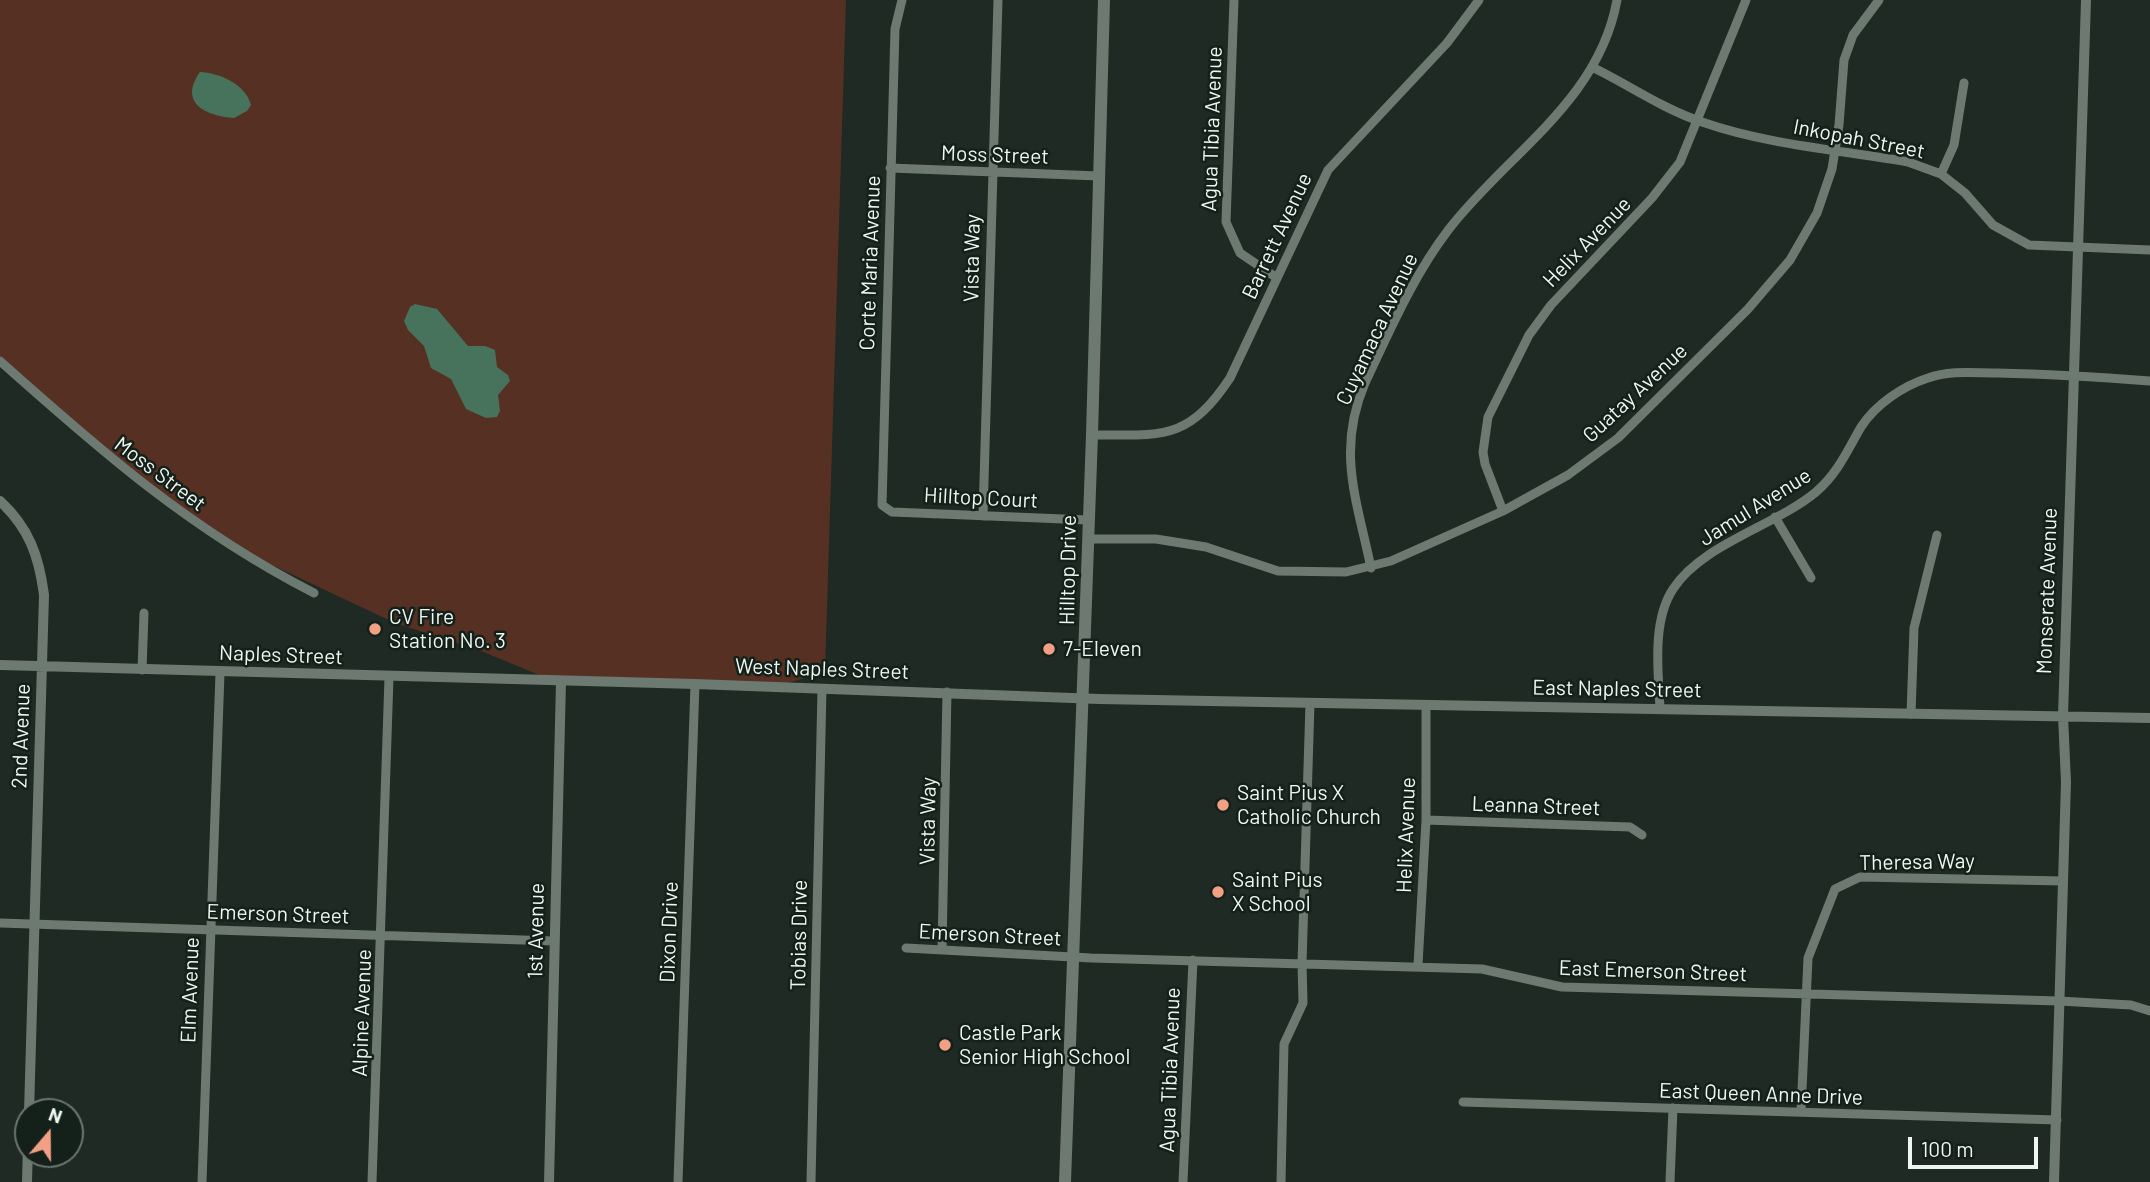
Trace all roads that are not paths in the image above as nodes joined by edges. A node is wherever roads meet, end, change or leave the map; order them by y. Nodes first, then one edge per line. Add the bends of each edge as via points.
1 (902, 0) edge
2 (998, 0) edge
3 (1104, 0) edge
4 (1234, 0) edge
5 (1479, 0) edge
6 (1617, 0) edge
7 (1746, 0) edge
8 (1879, 0) edge
9 (2086, 0) edge
10 (1592, 67) junction
11 (1964, 83) dead end
12 (1697, 120) junction
13 (1836, 150) junction
14 (890, 168) junction
15 (992, 174) junction
16 (1941, 174) junction
17 (1099, 176) junction
18 (2077, 248) junction
19 (2150, 250) edge
20 (1277, 278) junction
21 (0, 361) edge
22 (2072, 375) junction
23 (2150, 381) edge
24 (1093, 435) junction
25 (881, 497) joint
26 (0, 500) edge
27 (1503, 511) junction
28 (983, 516) junction
29 (1775, 517) junction
30 (1088, 520) junction
31 (1937, 535) dead end
32 (1088, 539) junction
33 (1371, 568) junction
34 (1811, 578) dead end
35 (314, 593) dead end
36 (144, 614) dead end
37 (0, 665) edge
38 (42, 666) junction
39 (142, 670) junction
40 (220, 673) junction
41 (388, 678) junction
42 (561, 681) junction
43 (695, 684) junction
44 (822, 689) junction
45 (947, 692) junction
46 (1083, 696) junction
47 (1310, 703) junction
48 (1426, 705) junction
49 (1660, 708) junction
50 (1911, 713) junction
51 (2063, 716) junction
52 (2150, 718) edge
53 (1426, 820) junction
54 (1642, 835) dead end
55 (2063, 881) junction
56 (0, 923) edge
57 (34, 924) junction
58 (210, 929) junction
59 (382, 935) junction
60 (554, 941) junction
61 (906, 948) dead end
62 (942, 950) junction
63 (1072, 957) junction
64 (1193, 960) junction
65 (1302, 962) junction
66 (1418, 965) junction
67 (1806, 993) junction
68 (2059, 1001) junction
69 (2150, 1012) edge
70 (29, 1098) edge
71 (1463, 1102) dead end
72 (1673, 1108) junction
73 (1801, 1112) junction
74 (2057, 1121) junction
75 (202, 1182) edge
76 (372, 1182) edge
77 (550, 1182) edge
78 (678, 1182) edge
79 (811, 1182) edge
80 (1065, 1182) edge
81 (1183, 1182) edge
82 (1281, 1182) edge
83 (1670, 1182) edge
84 (2054, 1182) edge

1 - 14 street, Corte Maria Avenue via 895,29
2 - 15 street, Vista Way
3 - 17 main road, Hilltop Drive
4 - 20 street, Agua Tibia Avenue via 1226,222 1245,259
5 - 20 street, Barrett Avenue via 1447,43 1328,170
6 - 10 street, Cuyamaca Avenue
7 - 12 street, Helix Avenue
8 - 13 street, Guatay Avenue via 1853,35 1844,60
9 - 18 street, Monserate Avenue
10 - 12 street, Inkopah Street
10 - 33 street, Cuyamaca Avenue via 1575,95 1444,236 1411,288 1365,383 1349,444 1349,464
11 - 16 street via 1958,132
12 - 13 street, Inkopah Street via 1786,143
12 - 27 street, Helix Avenue via 1675,171 1550,305 1529,335 1488,417 1483,452
13 - 16 street, Inkopah Street via 1908,162
13 - 27 street, Guatay Avenue via 1805,236 1752,304 1618,438 1568,475
14 - 15 street, Moss Street
14 - 25 street, Corte Maria Avenue
15 - 17 street, Moss Street
15 - 28 street, Vista Way
16 - 18 street, Inkopah Street via 2010,237 2029,245
17 - 24 main road, Hilltop Drive
18 - 19 street, Inkopah Street
18 - 22 street, Monserate Avenue
20 - 24 street, Barrett Avenue via 1230,378 1210,408 1174,431
21 - 35 street, Moss Street via 146,488 253,560
22 - 23 street, Jamul Avenue
22 - 29 street, Jamul Avenue via 1956,373 1902,388 1863,425 1834,475 1815,493
22 - 51 street, Monserate Avenue
24 - 30 main road, Hilltop Drive
25 - 28 street, Hilltop Court via 882,505 892,512
26 - 38 street, 2nd Avenue via 27,530 39,558 44,595
27 - 33 street, Guatay Avenue
28 - 30 street, Hilltop Court
29 - 34 street
29 - 49 street, Jamul Avenue via 1684,573 1672,590 1660,621
30 - 32 main road, Hilltop Drive
31 - 50 street via 1914,628
32 - 33 street, Guatay Avenue via 1156,539 1206,547 1278,571
32 - 46 main road, Hilltop Drive
36 - 39 street
37 - 38 street, Naples Street
38 - 39 street, Naples Street
38 - 57 street, 2nd Avenue
39 - 40 street, Naples Street
40 - 41 street, Naples Street
40 - 58 street, Elm Avenue
41 - 42 street, Naples Street
41 - 59 street, Alpine Avenue
42 - 43 street, West Naples Street
42 - 60 street, 1st Avenue
43 - 44 street, West Naples Street
43 - 78 street, Dixon Drive
44 - 45 street, West Naples Street
44 - 79 street, Tobias Drive
45 - 46 street, West Naples Street
45 - 62 street, Vista Way
46 - 47 street, East Naples Street
46 - 63 main road, Hilltop Drive
47 - 48 street, East Naples Street
47 - 65 street
48 - 49 street, East Naples Street
48 - 53 street, Helix Avenue
49 - 50 street, East Naples Street
50 - 51 street, East Naples Street
51 - 52 street, East Naples Street
51 - 55 street, Monserate Avenue
53 - 54 street, Leanna Street via 1630,827
53 - 66 street, Helix Avenue
55 - 67 street, Theresa Way via 1887,876 1843,883 1828,900 1808,958
55 - 68 street, Monserate Avenue
56 - 57 street, Emerson Street
57 - 58 street, Emerson Street
57 - 70 street, 2nd Avenue
58 - 59 street, Emerson Street
58 - 75 street, Elm Avenue
59 - 60 street, Emerson Street
59 - 76 street, Alpine Avenue
60 - 77 street, 1st Avenue
61 - 62 street, Emerson Street
62 - 63 street, Emerson Street
63 - 64 street, East Emerson Street
63 - 80 main road, Hilltop Drive
64 - 65 street, East Emerson Street
64 - 81 street, Agua Tibia Avenue
65 - 66 street, East Emerson Street
65 - 82 street via 1303,1003 1284,1044
66 - 67 street, East Emerson Street via 1482,968 1562,987
67 - 68 street, East Emerson Street
67 - 73 street, Theresa Way
68 - 69 street, East Emerson Street via 2131,1005
68 - 74 street, Monserate Avenue
71 - 72 street, East Queen Anne Drive
72 - 73 street, East Queen Anne Drive
72 - 83 street
73 - 74 street, East Queen Anne Drive
74 - 84 street, Monserate Avenue

